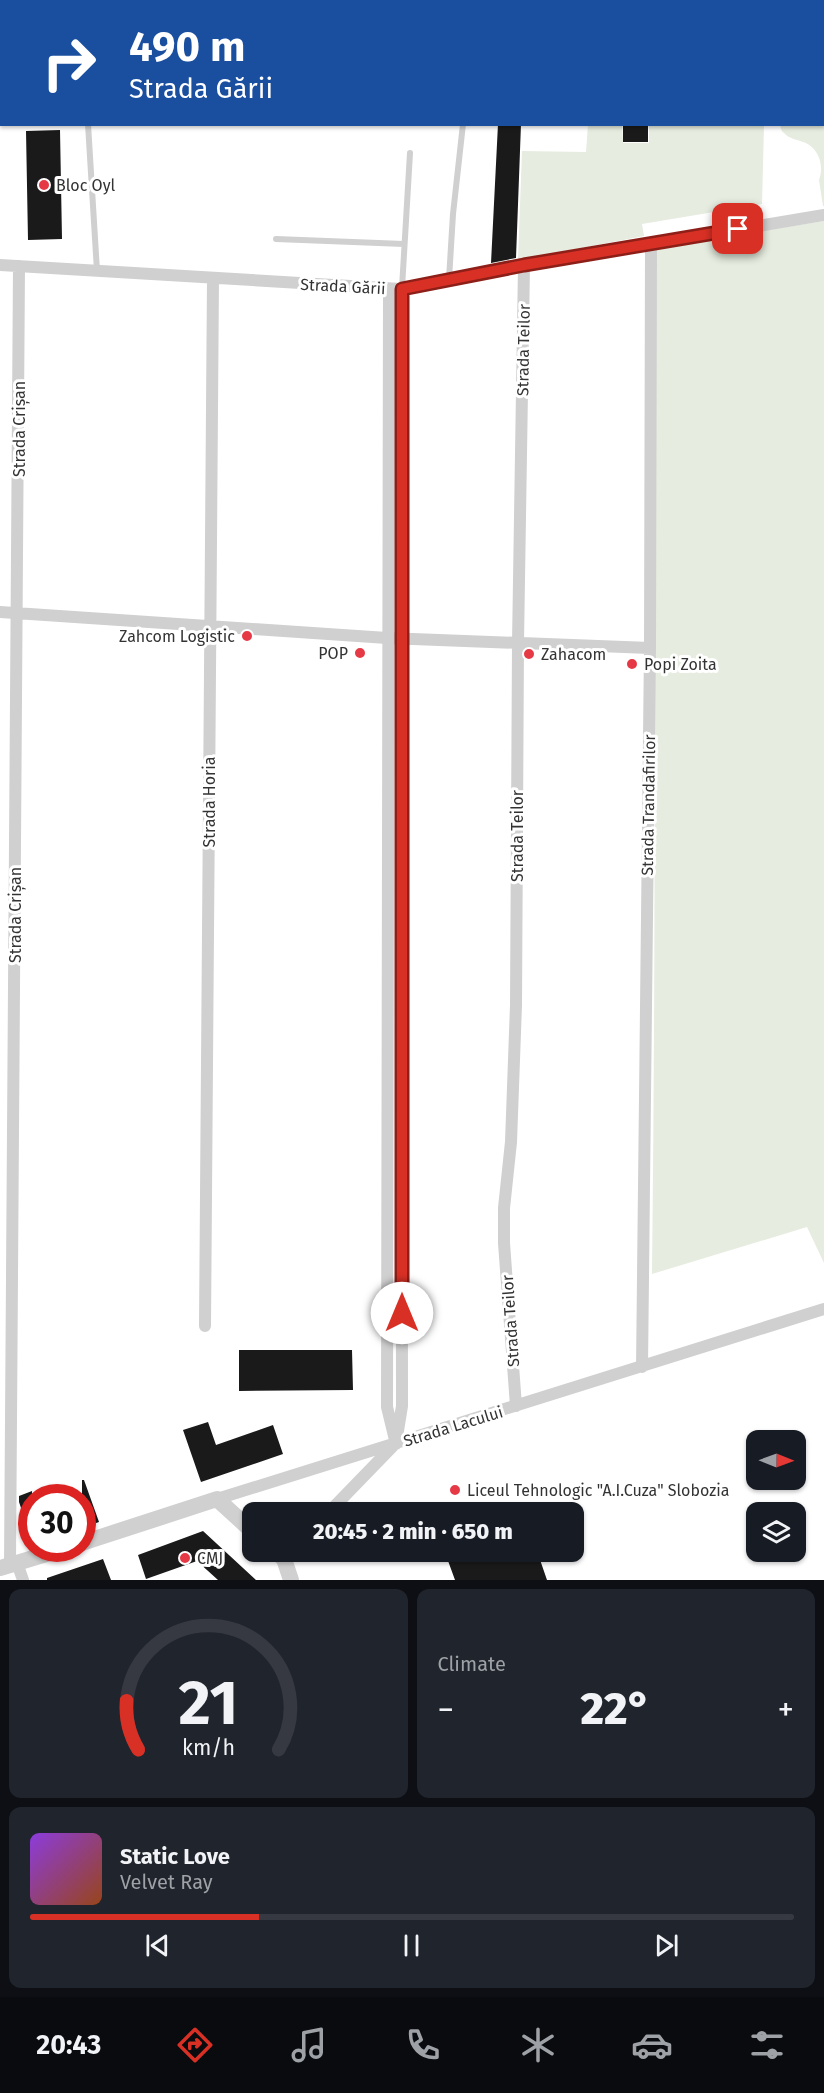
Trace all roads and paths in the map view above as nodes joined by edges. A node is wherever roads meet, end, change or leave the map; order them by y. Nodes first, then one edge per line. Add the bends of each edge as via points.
1 (88, 126) edge
2 (463, 126) edge
3 (410, 153) dead end
4 (824, 216) edge
5 (276, 239) dead end
6 (651, 243) junction
7 (404, 244) junction
8 (0, 265) edge
9 (524, 265) junction
10 (20, 266) junction
11 (97, 271) junction
12 (213, 278) junction
13 (448, 279) junction
14 (395, 289) junction
15 (0, 612) edge
16 (18, 613) junction
17 (211, 625) junction
18 (402, 637) junction
19 (387, 638) junction
20 (518, 643) junction
21 (650, 648) junction
22 (824, 1309) edge
23 (205, 1326) dead end
24 (642, 1367) junction
25 (516, 1406) junction
26 (396, 1444) junction
27 (216, 1499) junction
28 (339, 1502) edge
29 (242, 1522) edge
30 (96, 1538) edge
31 (286, 1562) edge
32 (9, 1565) edge
33 (23, 1580) edge
34 (291, 1580) edge

1 - 11 lane
2 - 13 lane
3 - 7 lane
4 - 6 street, Strada Gării
5 - 7 lane
6 - 9 street, Strada Gării
6 - 21 street, Strada Trandafirilor
7 - 14 lane
8 - 10 street, Strada Gării
9 - 13 street, Strada Gării
9 - 20 street, Strada Teilor
10 - 11 street, Strada Gării
10 - 16 street, Strada Crișan
11 - 12 street, Strada Gării
12 - 14 street, Strada Gării
12 - 17 street, Strada Horia
13 - 14 street, Strada Gării
14 - 18 street
14 - 19 street
15 - 16 street
16 - 17 street
16 - 32 street, Strada Crișan
17 - 19 street
17 - 23 street, Strada Horia
18 - 19 street
18 - 20 street
18 - 26 street via 402,1406
19 - 26 street via 387,1407
20 - 21 street
20 - 25 street, Strada Teilor via 516,1005 511,1142 504,1208
21 - 24 street, Strada Trandafirilor
22 - 24 street, Strada Lacului
24 - 25 street, Strada Lacului
25 - 26 street, Strada Lacului
26 - 27 street, Strada Lacului
26 - 28 street
27 - 29 street
27 - 30 street, Strada Lacului
31 - 34 street
32 - 33 street, Strada Crișan

